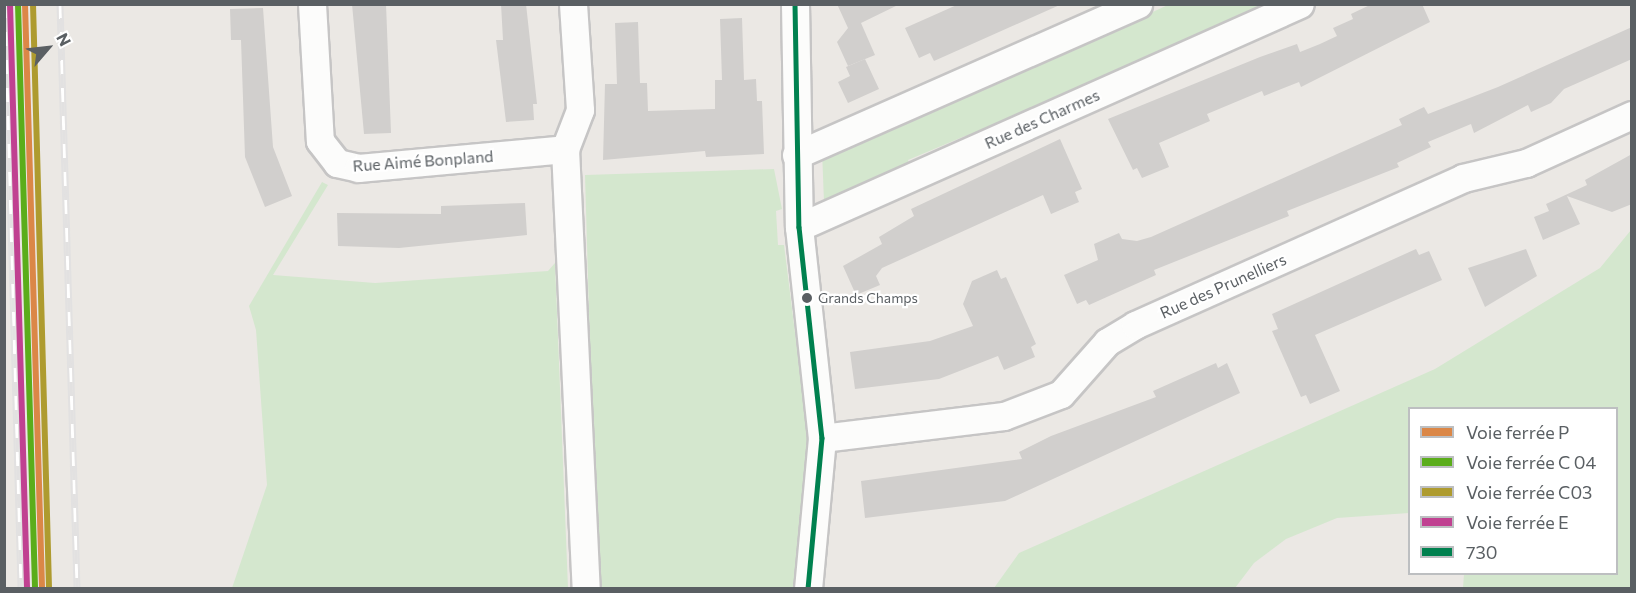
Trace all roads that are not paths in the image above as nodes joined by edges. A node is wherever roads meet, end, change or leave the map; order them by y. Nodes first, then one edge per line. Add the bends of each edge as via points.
1 (312, 4) edge
2 (573, 4) edge
3 (795, 4) edge
4 (1138, 4) edge
5 (1289, 7) edge
6 (1632, 115) edge
7 (565, 149) junction
8 (796, 155) junction
9 (799, 227) junction
10 (822, 438) junction
11 (586, 588) edge
12 (808, 588) edge

1 - 7 street, Rue Aimé Bonpland via 320,141 337,163 358,168
2 - 7 street via 580,110
3 - 8 street
4 - 8 street
5 - 9 street, Rue des Charmes
6 - 10 street, Rue des Prunelliers via 1526,162 1463,178 1135,325 1107,342 1061,394 1004,416
7 - 11 street
8 - 9 street
9 - 10 street
10 - 12 street

